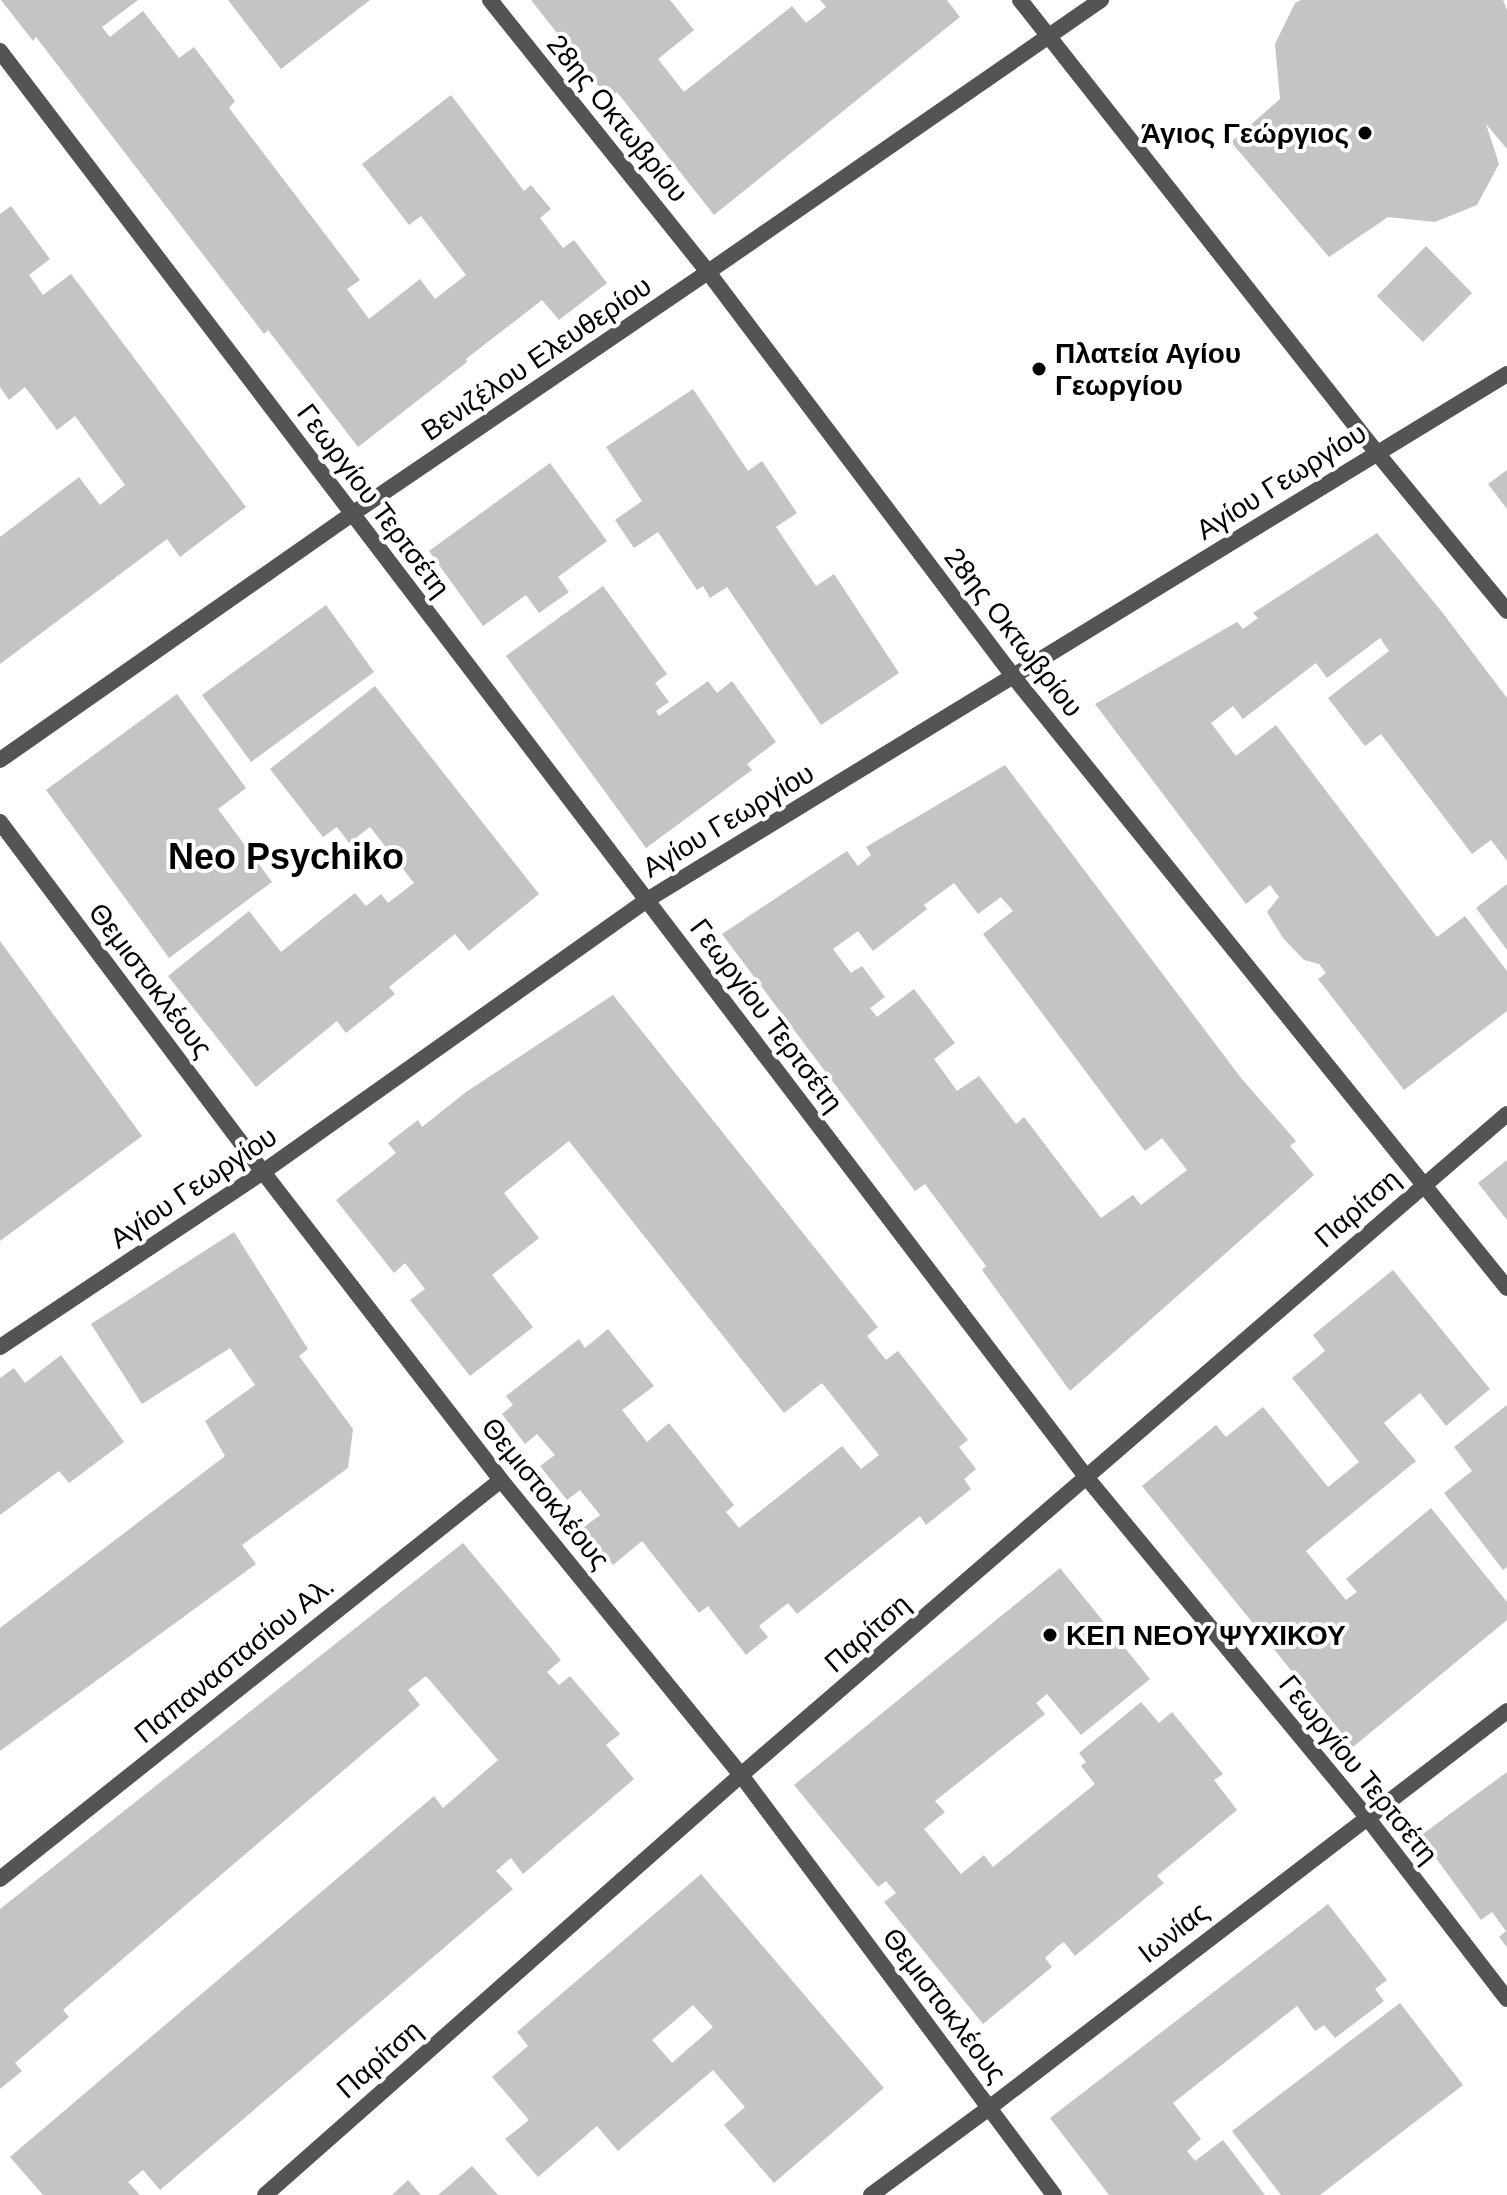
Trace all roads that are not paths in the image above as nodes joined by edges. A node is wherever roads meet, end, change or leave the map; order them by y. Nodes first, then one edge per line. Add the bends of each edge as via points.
1 (490, 0) edge
2 (1020, 0) edge
3 (1101, 0) edge
4 (1049, 38) junction
5 (0, 51) edge
6 (708, 272) junction
7 (1507, 374) edge
8 (1377, 453) junction
9 (352, 514) junction
10 (1507, 611) edge
11 (1013, 676) junction
12 (0, 760) edge
13 (0, 822) edge
14 (647, 900) junction
15 (1507, 1114) edge
16 (263, 1172) junction
17 (1424, 1184) junction
18 (1507, 1288) edge
19 (0, 1347) edge
20 (1087, 1478) junction
21 (501, 1480) junction
22 (1507, 1711) edge
23 (741, 1775) junction
24 (1366, 1816) junction
25 (0, 1879) edge
26 (1507, 1999) edge
27 (989, 2108) junction
28 (265, 2195) edge
29 (871, 2195) edge
30 (1054, 2195) edge

1 - 6 street, 28ης Οκτωβρίου
2 - 4 street
3 - 4 street, Βενιζέλου Ελευθερίου
4 - 6 street, Βενιζέλου Ελευθερίου
4 - 8 street
5 - 9 street, Γεωργίου Τερτσέτη
6 - 9 street, Βενιζέλου Ελευθερίου
6 - 11 street, 28ης Οκτωβρίου
7 - 8 street, Αγίου Γεωργίου
8 - 10 street
8 - 11 street, Αγίου Γεωργίου
9 - 12 street, Βενιζέλου Ελευθερίου
9 - 14 street, Γεωργίου Τερτσέτη
11 - 14 street, Αγίου Γεωργίου
11 - 17 street, 28ης Οκτωβρίου
13 - 16 street, Θεμιστοκλέους
14 - 16 street, Αγίου Γεωργίου
14 - 20 street, Γεωργίου Τερτσέτη
15 - 17 street, Παρίτση
16 - 19 street, Αγίου Γεωργίου
16 - 21 street, Θεμιστοκλέους
17 - 18 street, 28ης Οκτωβρίου
17 - 20 street, Παρίτση
20 - 23 street, Παρίτση
20 - 24 street, Γεωργίου Τερτσέτη
21 - 23 street, Θεμιστοκλέους
21 - 25 street, Παπαναστασίου Αλ.
22 - 24 street, Ιωνίας
23 - 27 street, Θεμιστοκλέους
23 - 28 street, Παρίτση
24 - 26 street, Γεωργίου Τερτσέτη
24 - 27 street, Ιωνίας
27 - 29 street, Ιωνίας
27 - 30 street, Θεμιστοκλέους

